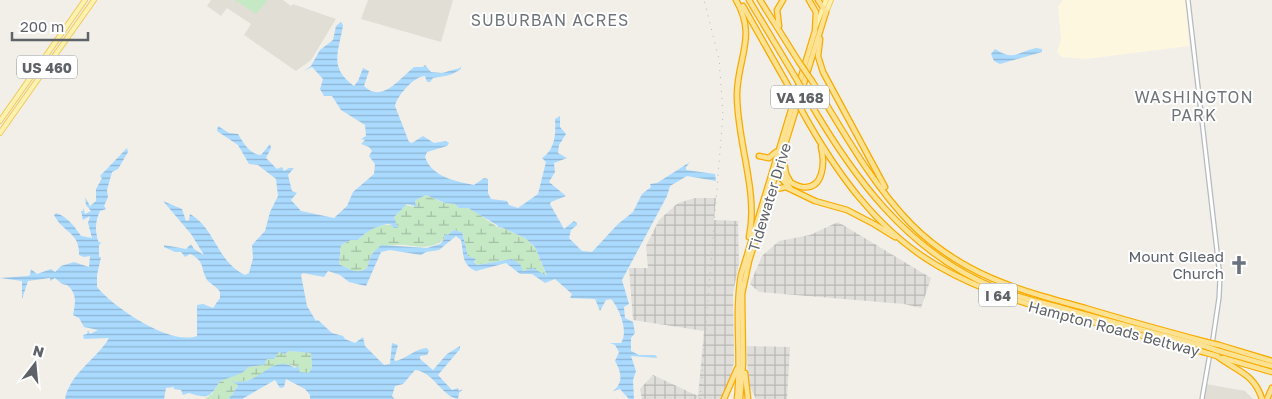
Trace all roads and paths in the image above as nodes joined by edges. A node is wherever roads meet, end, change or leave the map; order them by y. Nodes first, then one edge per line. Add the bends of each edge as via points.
1 (85, 0) edge
2 (94, 0) edge
3 (738, 0) edge
4 (749, 0) edge
5 (760, 0) edge
6 (784, 0) edge
7 (809, 0) edge
8 (818, 0) edge
9 (826, 0) edge
10 (830, 0) edge
11 (1188, 0) edge
12 (825, 9) junction
13 (822, 22) junction
14 (815, 31) junction
15 (781, 32) junction
16 (0, 121) edge
17 (0, 133) edge
18 (819, 141) junction
19 (781, 149) junction
20 (758, 156) dead end
21 (774, 171) junction
22 (793, 184) junction
23 (799, 194) junction
24 (767, 201) junction
25 (895, 206) junction
26 (746, 254) junction
27 (936, 265) junction
28 (1204, 347) junction
29 (1219, 348) junction
30 (1217, 356) junction
31 (1272, 361) edge
32 (741, 363) junction
33 (1272, 366) edge
34 (1272, 372) edge
35 (1272, 388) edge
36 (724, 399) edge
37 (738, 399) edge
38 (748, 399) edge
39 (1202, 399) edge
40 (1262, 399) edge
41 (1267, 399) edge

1 - 16 main road, US 460
2 - 17 main road, US 460
3 - 18 highway, Hampton Roads Beltway / I 64, bridge
3 - 26 highway via 747,34 738,84 751,216
4 - 28 highway, bridge via 847,163 881,206 920,244 981,282 1022,297
5 - 15 highway, Hampton Roads Beltway / I 64
6 - 15 highway via 777,13
7 - 14 highway via 816,12
8 - 12 highway
9 - 12 main road, Tidewater Drive / VA 168
10 - 12 main road, Tidewater Drive / VA 168
11 - 39 main road via 1220,281 1215,332
12 - 13 highway, Tidewater Drive / VA 168
12 - 14 main road, Tidewater Drive / VA 168
13 - 19 highway, Tidewater Drive / VA 168
13 - 25 highway via 818,52 823,72
14 - 19 highway, Tidewater Drive / VA 168
15 - 25 highway, Hampton Roads Beltway / I 64, bridge
18 - 22 highway via 824,161 819,178 806,187
18 - 27 highway, Hampton Roads Beltway / I 64 via 856,193 896,235
19 - 20 highway via 771,157
19 - 21 highway, Tidewater Drive / VA 168
19 - 22 highway via 786,174
21 - 22 highway
21 - 23 highway
21 - 24 highway, Tidewater Drive / VA 168
21 - 26 highway, Tidewater Drive / VA 168
23 - 24 highway via 781,187
23 - 27 highway via 847,210 878,226 915,254
24 - 32 highway, Tidewater Drive / VA 168 via 743,287
25 - 28 highway, Hampton Roads Beltway / I 64 via 938,248 995,281
26 - 32 highway, Tidewater Drive / VA 168 via 738,296
27 - 28 highway, Hampton Roads Beltway / I 64 via 1000,296
28 - 29 highway, bridge
28 - 30 highway, Hampton Roads Beltway / I 64, bridge
29 - 31 highway, Hampton Roads Beltway
29 - 33 highway
30 - 34 highway, Hampton Roads Beltway / I 64
30 - 40 highway via 1244,373 1255,384
32 - 36 highway
32 - 37 highway, Tidewater Drive / VA 168
32 - 38 highway
35 - 41 highway

